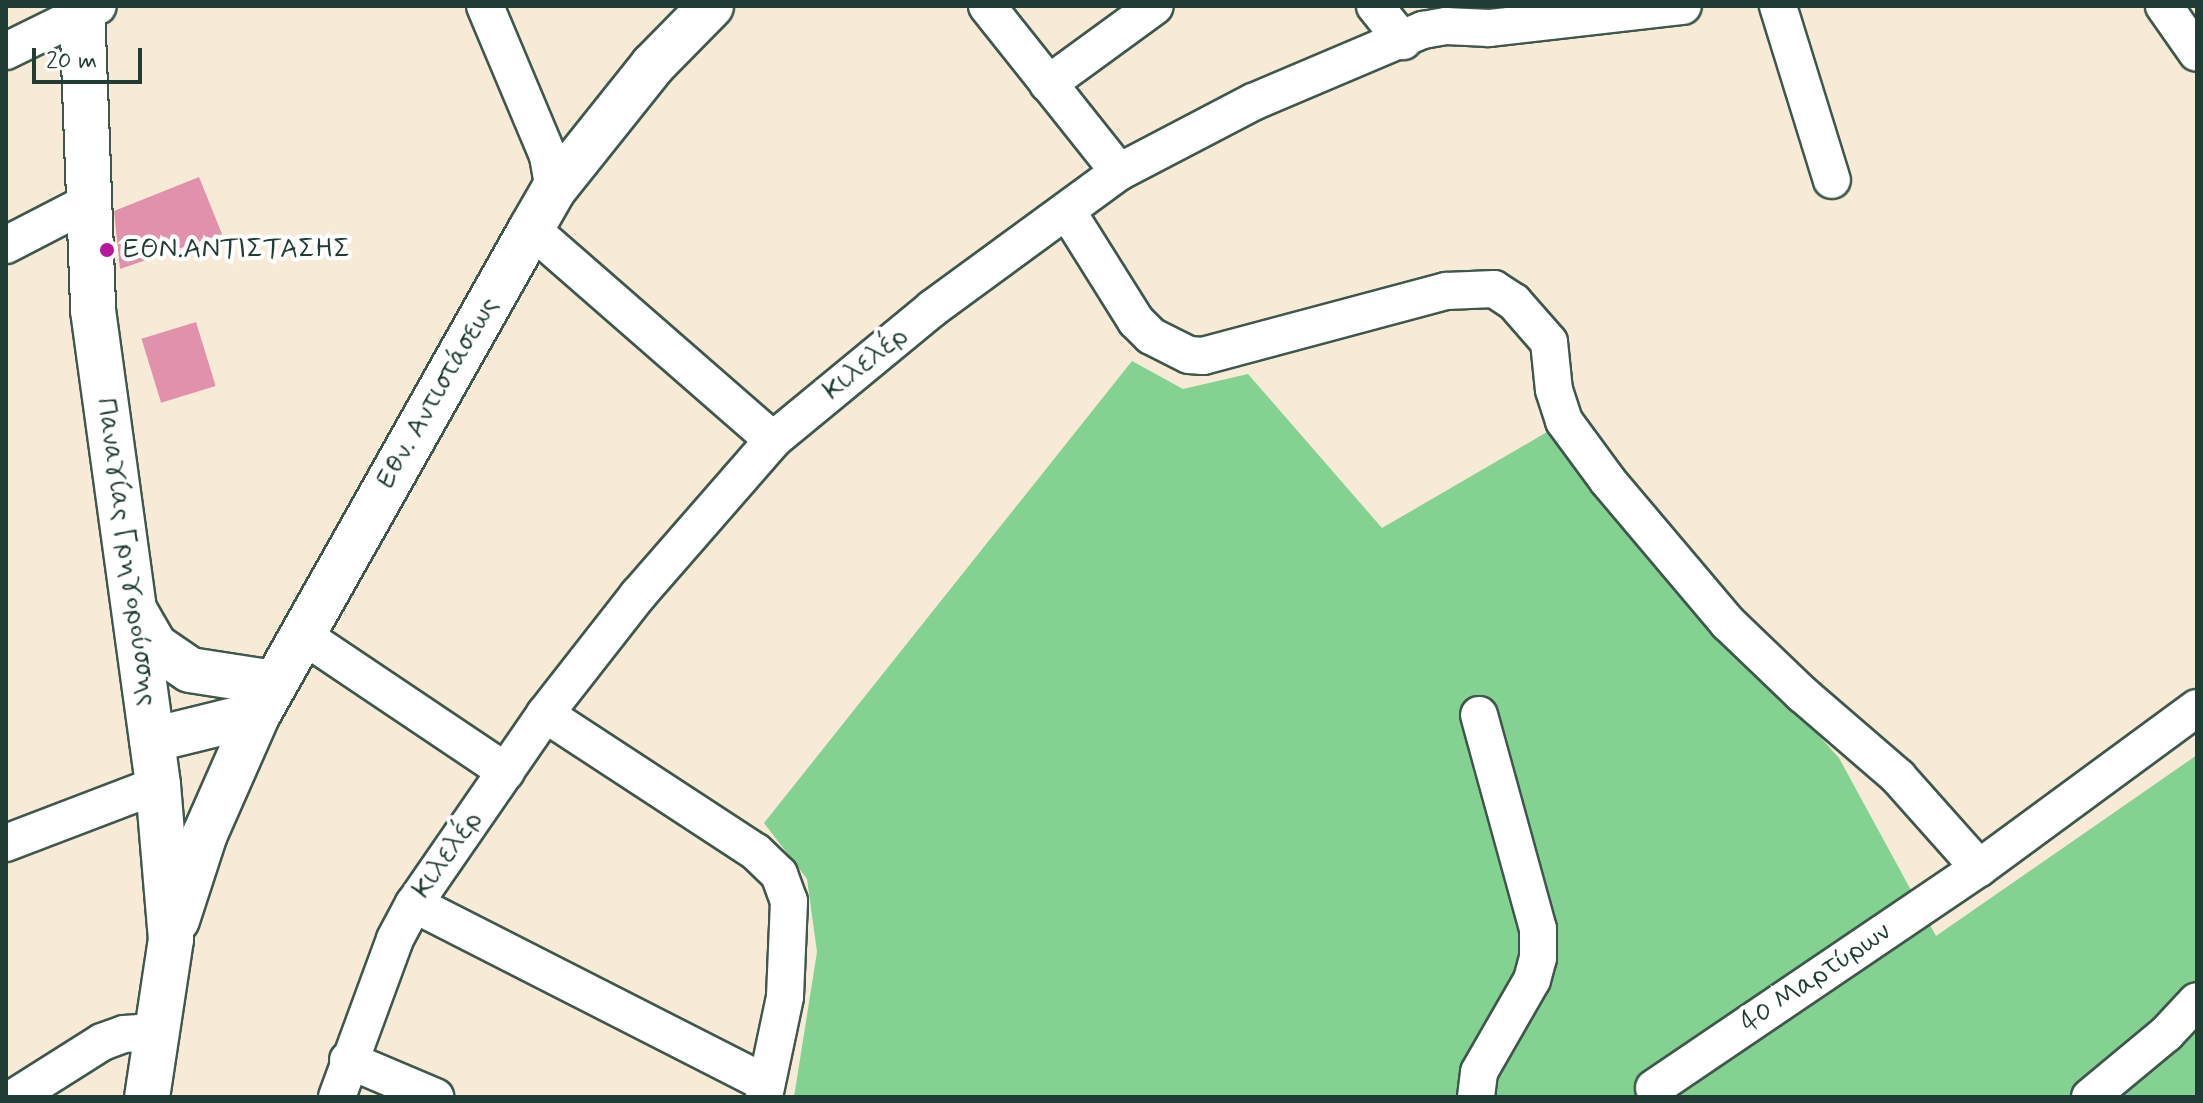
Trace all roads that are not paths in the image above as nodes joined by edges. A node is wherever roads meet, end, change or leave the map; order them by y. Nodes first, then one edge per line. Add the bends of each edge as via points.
1 (485, 6) edge
2 (711, 6) edge
3 (987, 6) edge
4 (1155, 6) edge
5 (1375, 6) edge
6 (1683, 6) edge
7 (1778, 6) edge
8 (2164, 6) edge
9 (88, 8) edge
10 (1403, 41) junction
11 (6, 51) edge
12 (2197, 53) edge
13 (1048, 84) junction
14 (1119, 172) junction
15 (1832, 180) dead end
16 (554, 189) junction
17 (89, 202) junction
18 (1067, 211) junction
19 (531, 229) junction
20 (6, 245) edge
21 (773, 440) junction
22 (134, 609) junction
23 (301, 634) junction
24 (266, 698) junction
25 (545, 714) junction
26 (1479, 715) dead end
27 (2194, 717) edge
28 (152, 740) junction
29 (506, 772) junction
30 (158, 785) junction
31 (6, 843) edge
32 (1979, 868) junction
33 (414, 904) junction
34 (171, 939) junction
35 (2197, 1001) edge
36 (155, 1039) junction
37 (348, 1060) junction
38 (1654, 1088) dead end
39 (764, 1090) edge
40 (15, 1097) edge
41 (147, 1097) edge
42 (337, 1097) edge
43 (435, 1097) edge
44 (1476, 1097) edge
45 (2090, 1097) edge

1 - 16 street via 548,156
2 - 16 street, Εθν. Αντιστάσεως via 653,65
3 - 13 street
4 - 13 street
5 - 10 street
6 - 10 street, Κιλελέρ via 1489,28 1446,26
7 - 15 street
8 - 12 street
9 - 11 street
9 - 17 street, Παναγίας Γρηγορούσσης
10 - 14 street, Κιλελέρ via 1253,102
13 - 14 street
14 - 18 street, Κιλελέρ
16 - 19 street, Εθν. Αντιστάσεως
17 - 20 street
17 - 22 street, Παναγίας Γρηγορούσσης via 93,310
18 - 21 street, Κιλελέρ via 933,308
18 - 32 street via 1136,321 1151,336 1189,355 1203,356 1446,291 1494,289 1514,302 1549,342 1554,390 1564,421 1608,481 1728,623 1898,777
19 - 21 street
19 - 23 street, Εθν. Αντιστάσεως
21 - 25 street, Κιλελέρ via 638,595
22 - 24 street via 155,646 190,670
22 - 28 street, Παναγίας Γρηγορούσσης
23 - 24 street, Εθν. Αντιστάσεως
23 - 29 street
24 - 28 street
24 - 34 street, Εθν. Αντιστάσεως via 205,834
25 - 29 street, Κιλελέρ
25 - 39 street via 756,852 779,874 789,901 785,997
26 - 44 street via 1538,929 1538,958 1532,980 1479,1072
27 - 32 street, 40 Μαρτύρων
28 - 30 street, Παναγίας Γρηγορούσσης
29 - 33 street, Κιλελέρ
30 - 31 street
30 - 34 street, Παναγίας Γρηγορούσσης
32 - 38 street, 40 Μαρτύρων
33 - 37 street, Κιλελέρ
33 - 39 street
34 - 36 street, Παναγίας Γρηγορούσσης
35 - 45 street
36 - 40 street via 140,1033 102,1042
36 - 41 street, Παναγίας Γρηγορούσσης
37 - 42 street, Κιλελέρ
37 - 43 street

